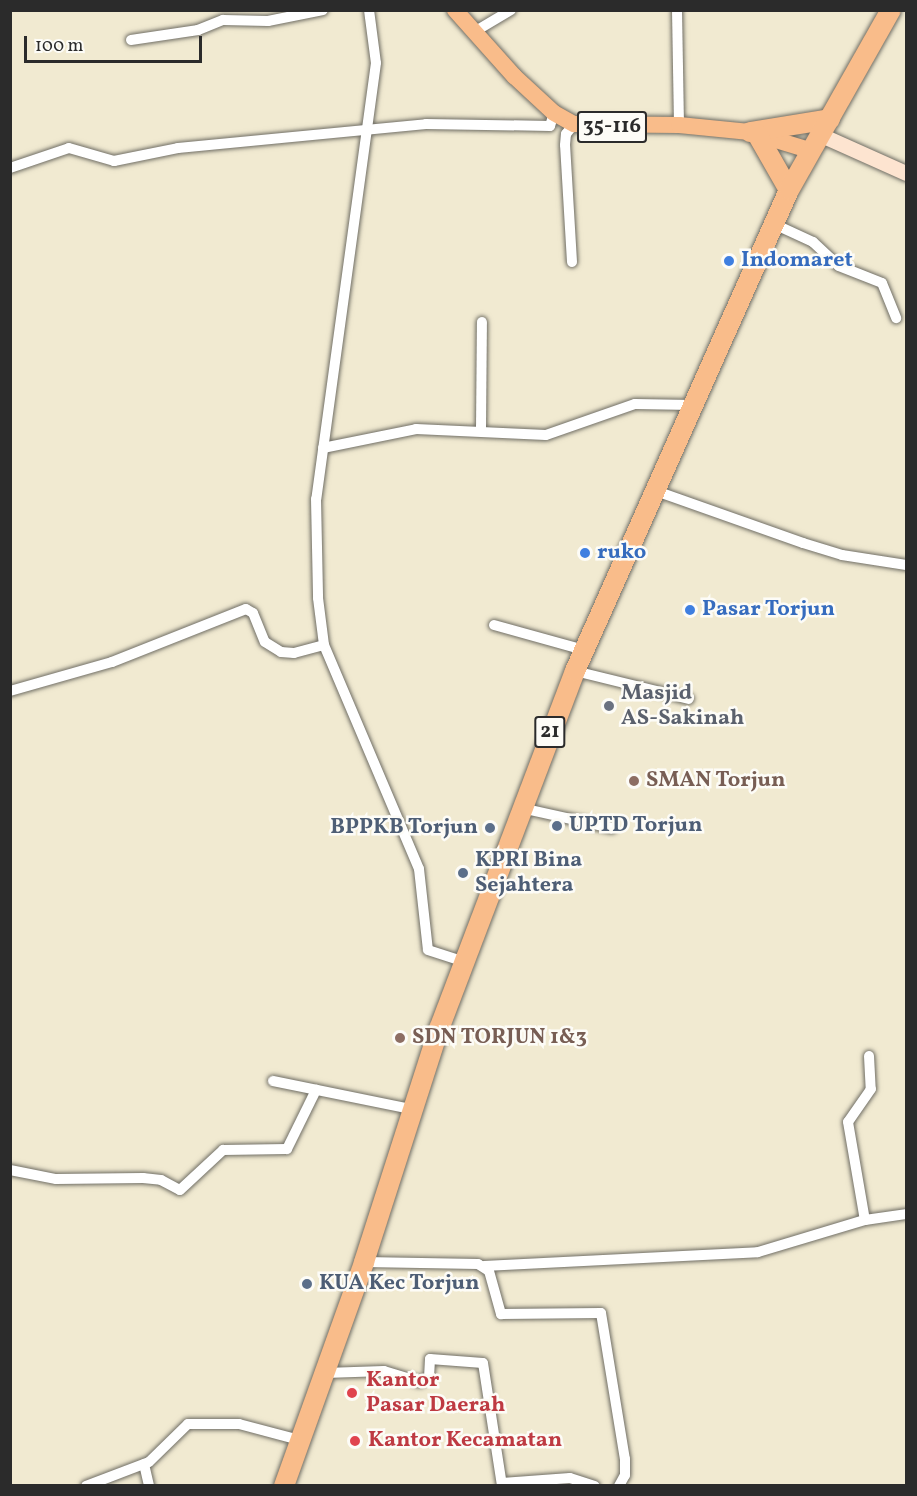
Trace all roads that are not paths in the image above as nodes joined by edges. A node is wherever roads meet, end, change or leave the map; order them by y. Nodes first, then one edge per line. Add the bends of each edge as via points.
1 (323, 10) edge
2 (369, 10) edge
3 (454, 10) edge
4 (510, 10) edge
5 (677, 10) edge
6 (891, 10) edge
7 (474, 32) junction
8 (131, 40) dead end
9 (555, 112) junction
10 (574, 124) junction
11 (679, 125) junction
12 (368, 130) junction
13 (754, 133) junction
14 (821, 135) junction
15 (10, 168) edge
16 (906, 173) edge
17 (789, 190) junction
18 (774, 224) junction
19 (572, 262) dead end
20 (896, 318) dead end
21 (482, 321) dead end
22 (693, 405) junction
23 (481, 429) junction
24 (323, 448) junction
25 (656, 491) junction
26 (906, 565) edge
27 (494, 625) dead end
28 (324, 645) junction
29 (584, 650) junction
30 (575, 671) junction
31 (10, 691) edge
32 (689, 699) dead end
33 (520, 808) junction
34 (612, 828) dead end
35 (464, 962) junction
36 (869, 1056) dead end
37 (273, 1081) dead end
38 (316, 1090) junction
39 (415, 1110) junction
40 (10, 1170) edge
41 (906, 1214) edge
42 (865, 1220) junction
43 (364, 1262) junction
44 (484, 1266) junction
45 (325, 1373) junction
46 (299, 1440) junction
47 (144, 1464) junction
48 (502, 1484) edge
49 (86, 1485) edge
50 (149, 1485) edge
51 (284, 1485) edge
52 (595, 1485) edge
53 (619, 1485) edge

1 - 8 street via 268,21 224,20 198,30
2 - 12 street via 376,63
3 - 7 main road, 35-116
4 - 7 street
5 - 11 street
6 - 14 highway, 21
7 - 9 main road, 35-116 via 514,76
9 - 10 main road, 35-116
9 - 12 street via 550,126 426,124
10 - 11 main road, 35-116
10 - 19 street via 566,134 565,145
11 - 13 main road, 35-116
12 - 15 street via 178,148 114,161 69,148
12 - 24 street
13 - 14 highway
13 - 14 main road, 35-116
13 - 17 highway
14 - 16 street
14 - 17 highway, 21
17 - 18 highway, 21
18 - 20 street via 813,242 839,266 882,283
18 - 22 highway, 21
21 - 23 street
22 - 23 street via 635,404 546,435
22 - 25 highway, 21
23 - 24 street via 416,429
24 - 28 street via 315,546
25 - 26 street via 822,549
25 - 29 highway, 21
27 - 29 street
28 - 31 street via 294,653 281,652 265,642 253,613 246,609 112,662
28 - 35 street via 419,869 428,950
29 - 30 highway, 21
30 - 32 street
30 - 33 highway, 21
33 - 34 street
33 - 35 highway, 21
35 - 39 highway, 21
36 - 42 street via 871,1089 848,1122
37 - 38 street
38 - 39 street
38 - 40 street via 287,1149 279,1152 231,1147 180,1190 161,1180 56,1179
39 - 43 highway, 21
41 - 42 street
42 - 44 street via 758,1252
43 - 44 street
43 - 45 highway, 21
44 - 53 street via 492,1277 501,1314 516,1317 597,1311 605,1317 611,1386 625,1459 625,1474
45 - 46 highway, 21
45 - 48 street via 384,1371 419,1382 429,1378 430,1359 483,1363
46 - 47 street via 239,1424 188,1424
46 - 51 highway, 21
47 - 49 street
47 - 50 street
48 - 52 street via 570,1478

